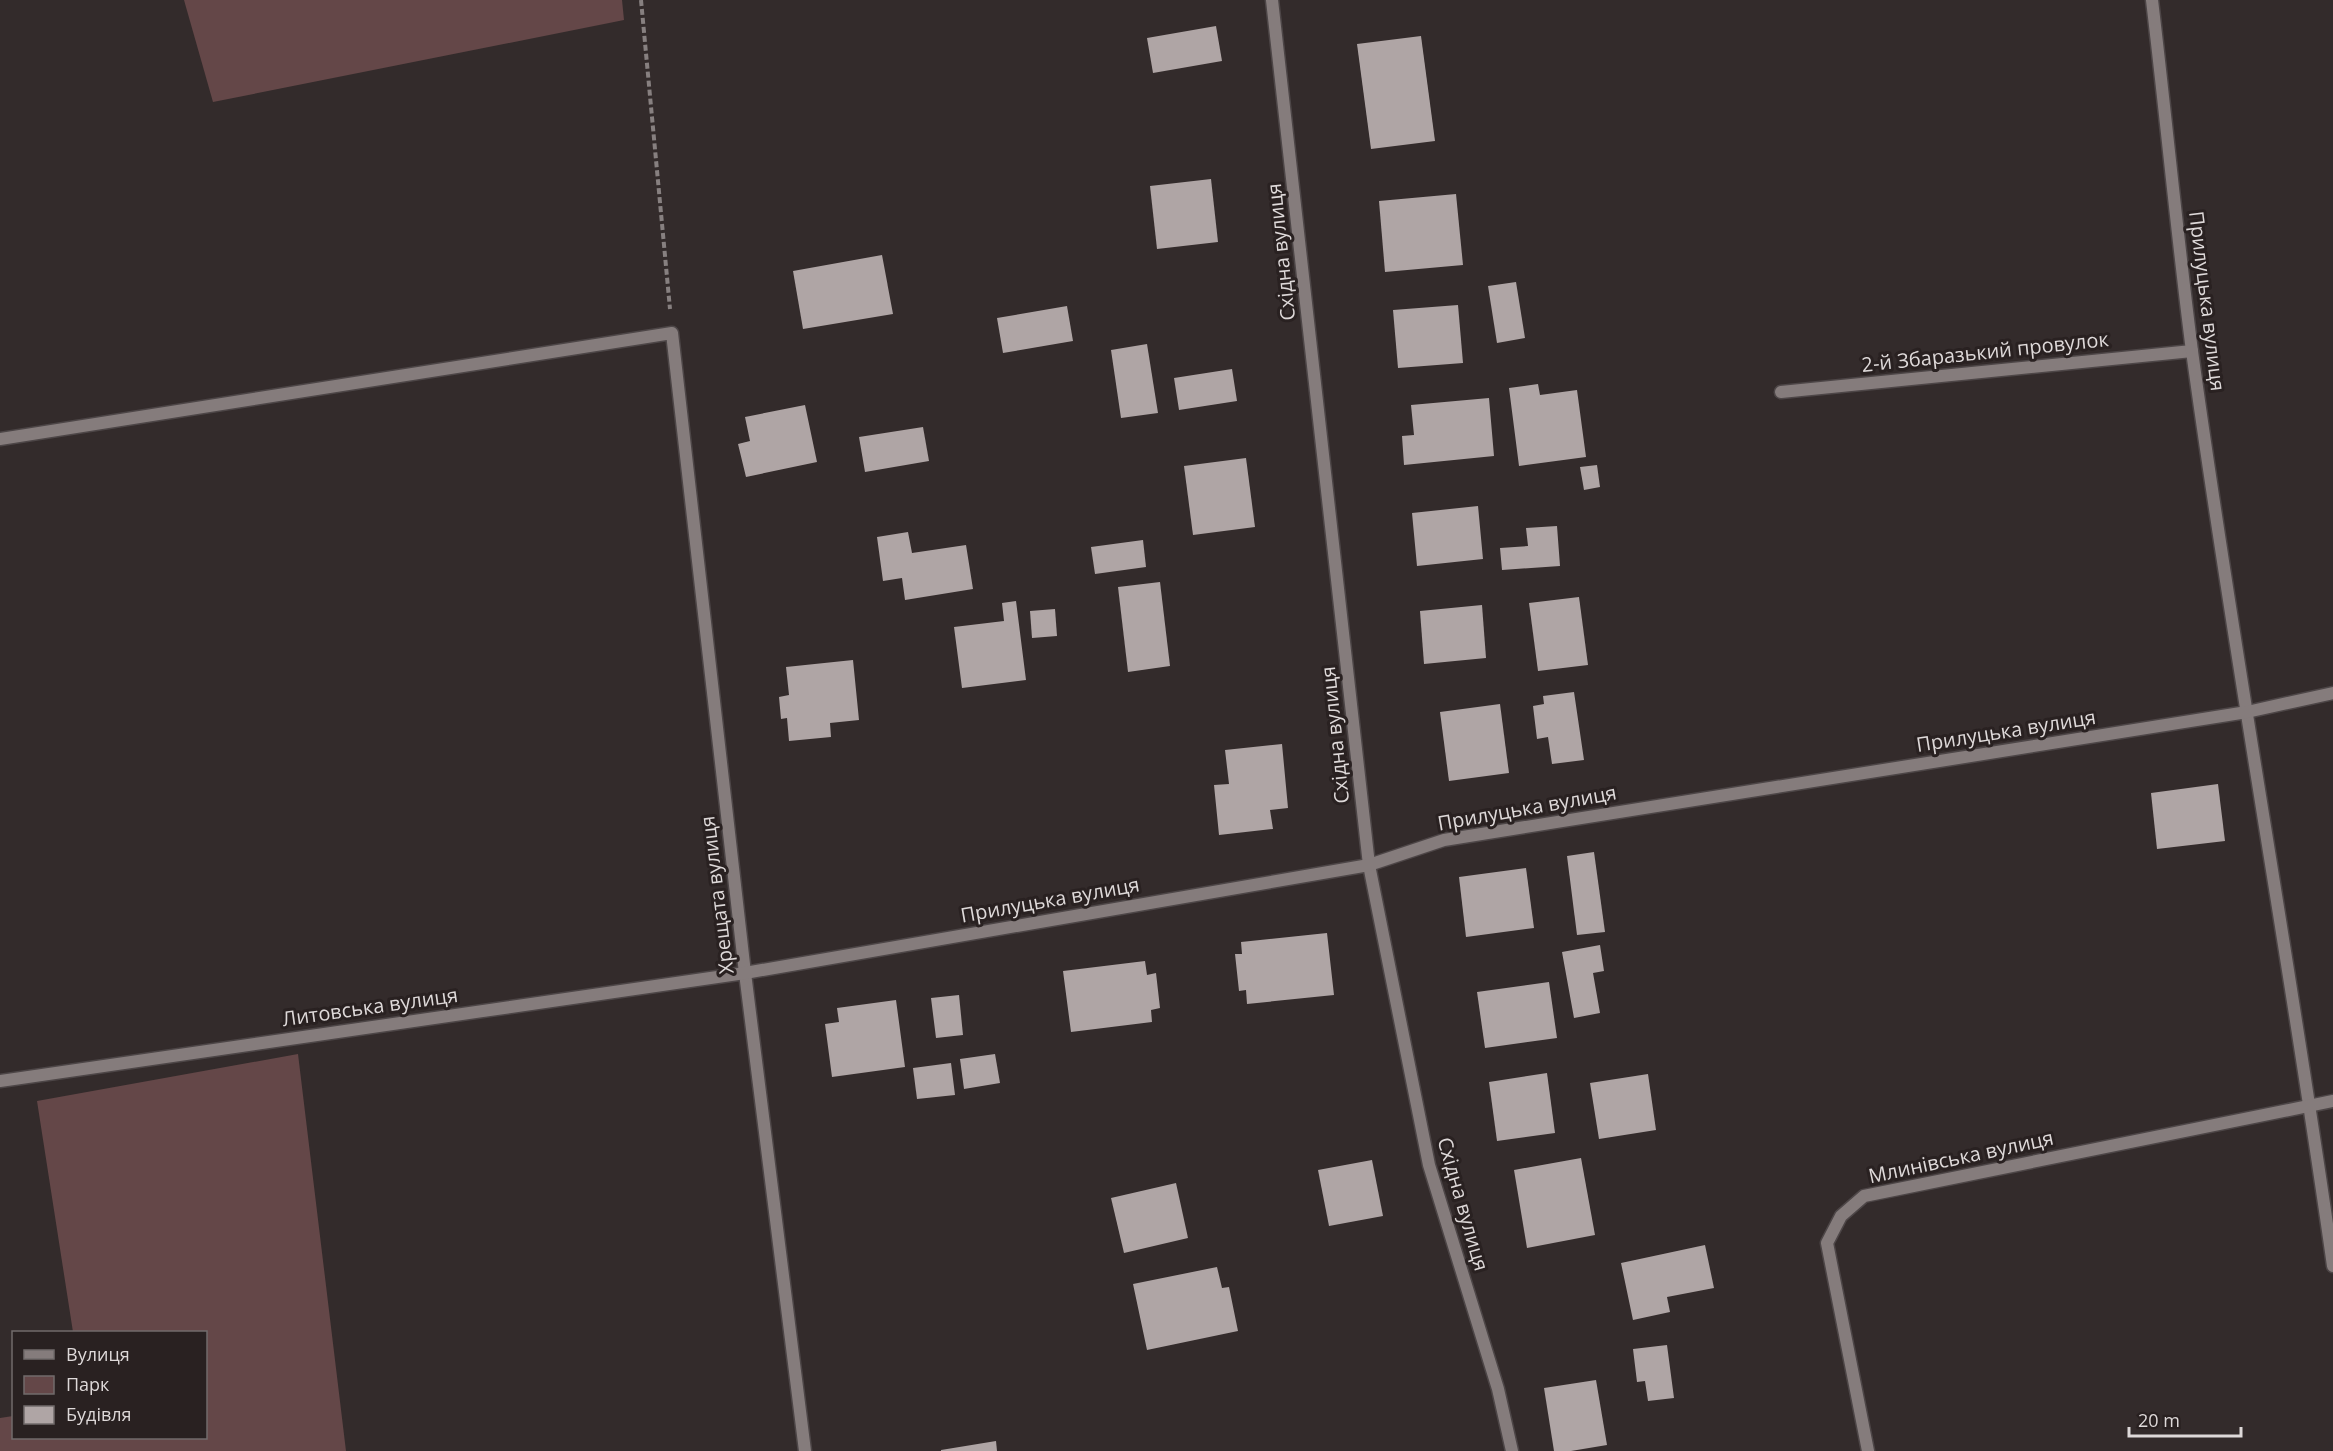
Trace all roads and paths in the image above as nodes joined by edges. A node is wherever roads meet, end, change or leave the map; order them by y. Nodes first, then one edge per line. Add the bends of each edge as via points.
1 (641, 0) edge
2 (1272, 0) edge
3 (2152, 0) edge
4 (672, 333) junction
5 (2192, 351) junction
6 (1781, 392) dead end
7 (0, 439) edge
8 (2333, 693) edge
9 (2247, 712) junction
10 (1369, 866) junction
11 (745, 973) junction
12 (0, 1081) edge
13 (2333, 1101) edge
14 (2311, 1105) junction
15 (2333, 1266) edge
16 (805, 1451) edge
17 (1512, 1451) edge
18 (1868, 1451) edge

1 - 4 path
2 - 10 street, Східна вулиця
3 - 5 street, Прилуцька вулиця
4 - 7 street
4 - 11 street, Хрещата вулиця
5 - 6 street, 2-й Збаразький провулок
5 - 9 street, Прилуцька вулиця
8 - 9 street, Прилуцька вулиця
9 - 10 street, Прилуцька вулиця via 1444,840
9 - 14 street, Прилуцька вулиця
10 - 11 street, Прилуцька вулиця
10 - 17 street, Східна вулиця via 1429,1165 1498,1389
11 - 12 street, Литовська вулиця
11 - 16 street, Хрещата вулиця
13 - 14 street, Млинівська вулиця
14 - 15 street, Прилуцька вулиця
14 - 18 street, Млинівська вулиця via 1864,1196 1841,1216 1827,1243

